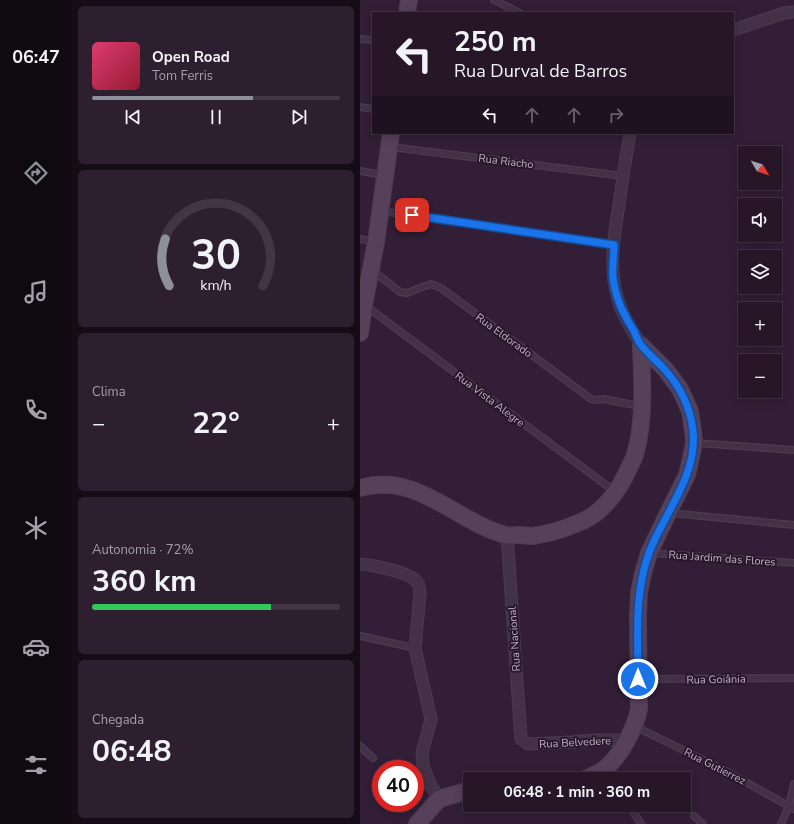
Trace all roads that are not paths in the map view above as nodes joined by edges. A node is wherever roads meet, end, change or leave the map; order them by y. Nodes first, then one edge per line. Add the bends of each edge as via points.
1 (409, 0) edge
2 (494, 0) edge
3 (407, 12) edge
4 (518, 12) edge
5 (791, 14) edge
6 (734, 30) edge
7 (360, 38) edge
8 (372, 40) edge
9 (360, 107) edge
10 (372, 109) edge
11 (630, 134) edge
12 (390, 140) edge
13 (360, 171) edge
14 (385, 175) junction
15 (623, 176) junction
16 (380, 211) junction
17 (368, 241) edge
18 (614, 245) junction
19 (370, 268) junction
20 (362, 304) edge
21 (360, 333) edge
22 (641, 345) junction
23 (642, 406) junction
24 (694, 443) junction
25 (794, 450) edge
26 (360, 488) edge
27 (616, 493) junction
28 (668, 513) junction
29 (794, 526) edge
30 (507, 535) junction
31 (649, 553) junction
32 (794, 563) edge
33 (360, 564) edge
34 (360, 636) edge
35 (415, 648) junction
36 (794, 678) edge
37 (638, 679) junction
38 (630, 733) junction
39 (524, 742) joint
40 (360, 746) edge
41 (373, 758) dead end
42 (610, 772) edge
43 (794, 784) edge
44 (463, 792) edge
45 (439, 799) junction
46 (792, 807) edge
47 (633, 812) edge
48 (694, 816) dead end
49 (417, 824) edge
50 (641, 824) edge
51 (703, 824) edge
52 (781, 824) edge

1 - 3 street
2 - 4 lane
5 - 6 street
7 - 8 lane
9 - 10 lane
11 - 15 street
12 - 14 street
12 - 15 lane, Rua Riacho
13 - 14 lane
14 - 16 street
15 - 18 street
16 - 17 street
16 - 18 lane
17 - 19 street
18 - 22 street via 613,277 617,297 623,314
19 - 20 street
19 - 23 lane, Rua Eldorado via 400,292 407,293 431,284 440,288 591,399
20 - 21 street
20 - 27 lane, Rua Vista Alegre
22 - 23 street
22 - 24 street via 666,370 680,389 690,411
23 - 27 street via 636,452
24 - 25 lane
24 - 28 street via 687,475
26 - 30 street via 399,486 432,498 486,528
27 - 30 street via 600,510 583,521 561,530 533,536
28 - 29 lane
28 - 31 street
30 - 39 street, Rua Nacional via 520,734
31 - 32 lane, Rua Jardim das Flores
31 - 37 street via 639,593
33 - 35 street via 405,574 417,581 420,594
34 - 35 lane
35 - 45 street via 431,719 422,753 423,766
36 - 37 lane, Rua Goiânia
37 - 38 street via 639,709
38 - 39 street, Rua Belvedere via 572,742
38 - 42 street
38 - 46 lane, Rua Gutierrez via 724,770
40 - 41 lane
43 - 46 lane
44 - 45 street
45 - 49 street
46 - 52 lane
47 - 50 lane
48 - 51 lane

